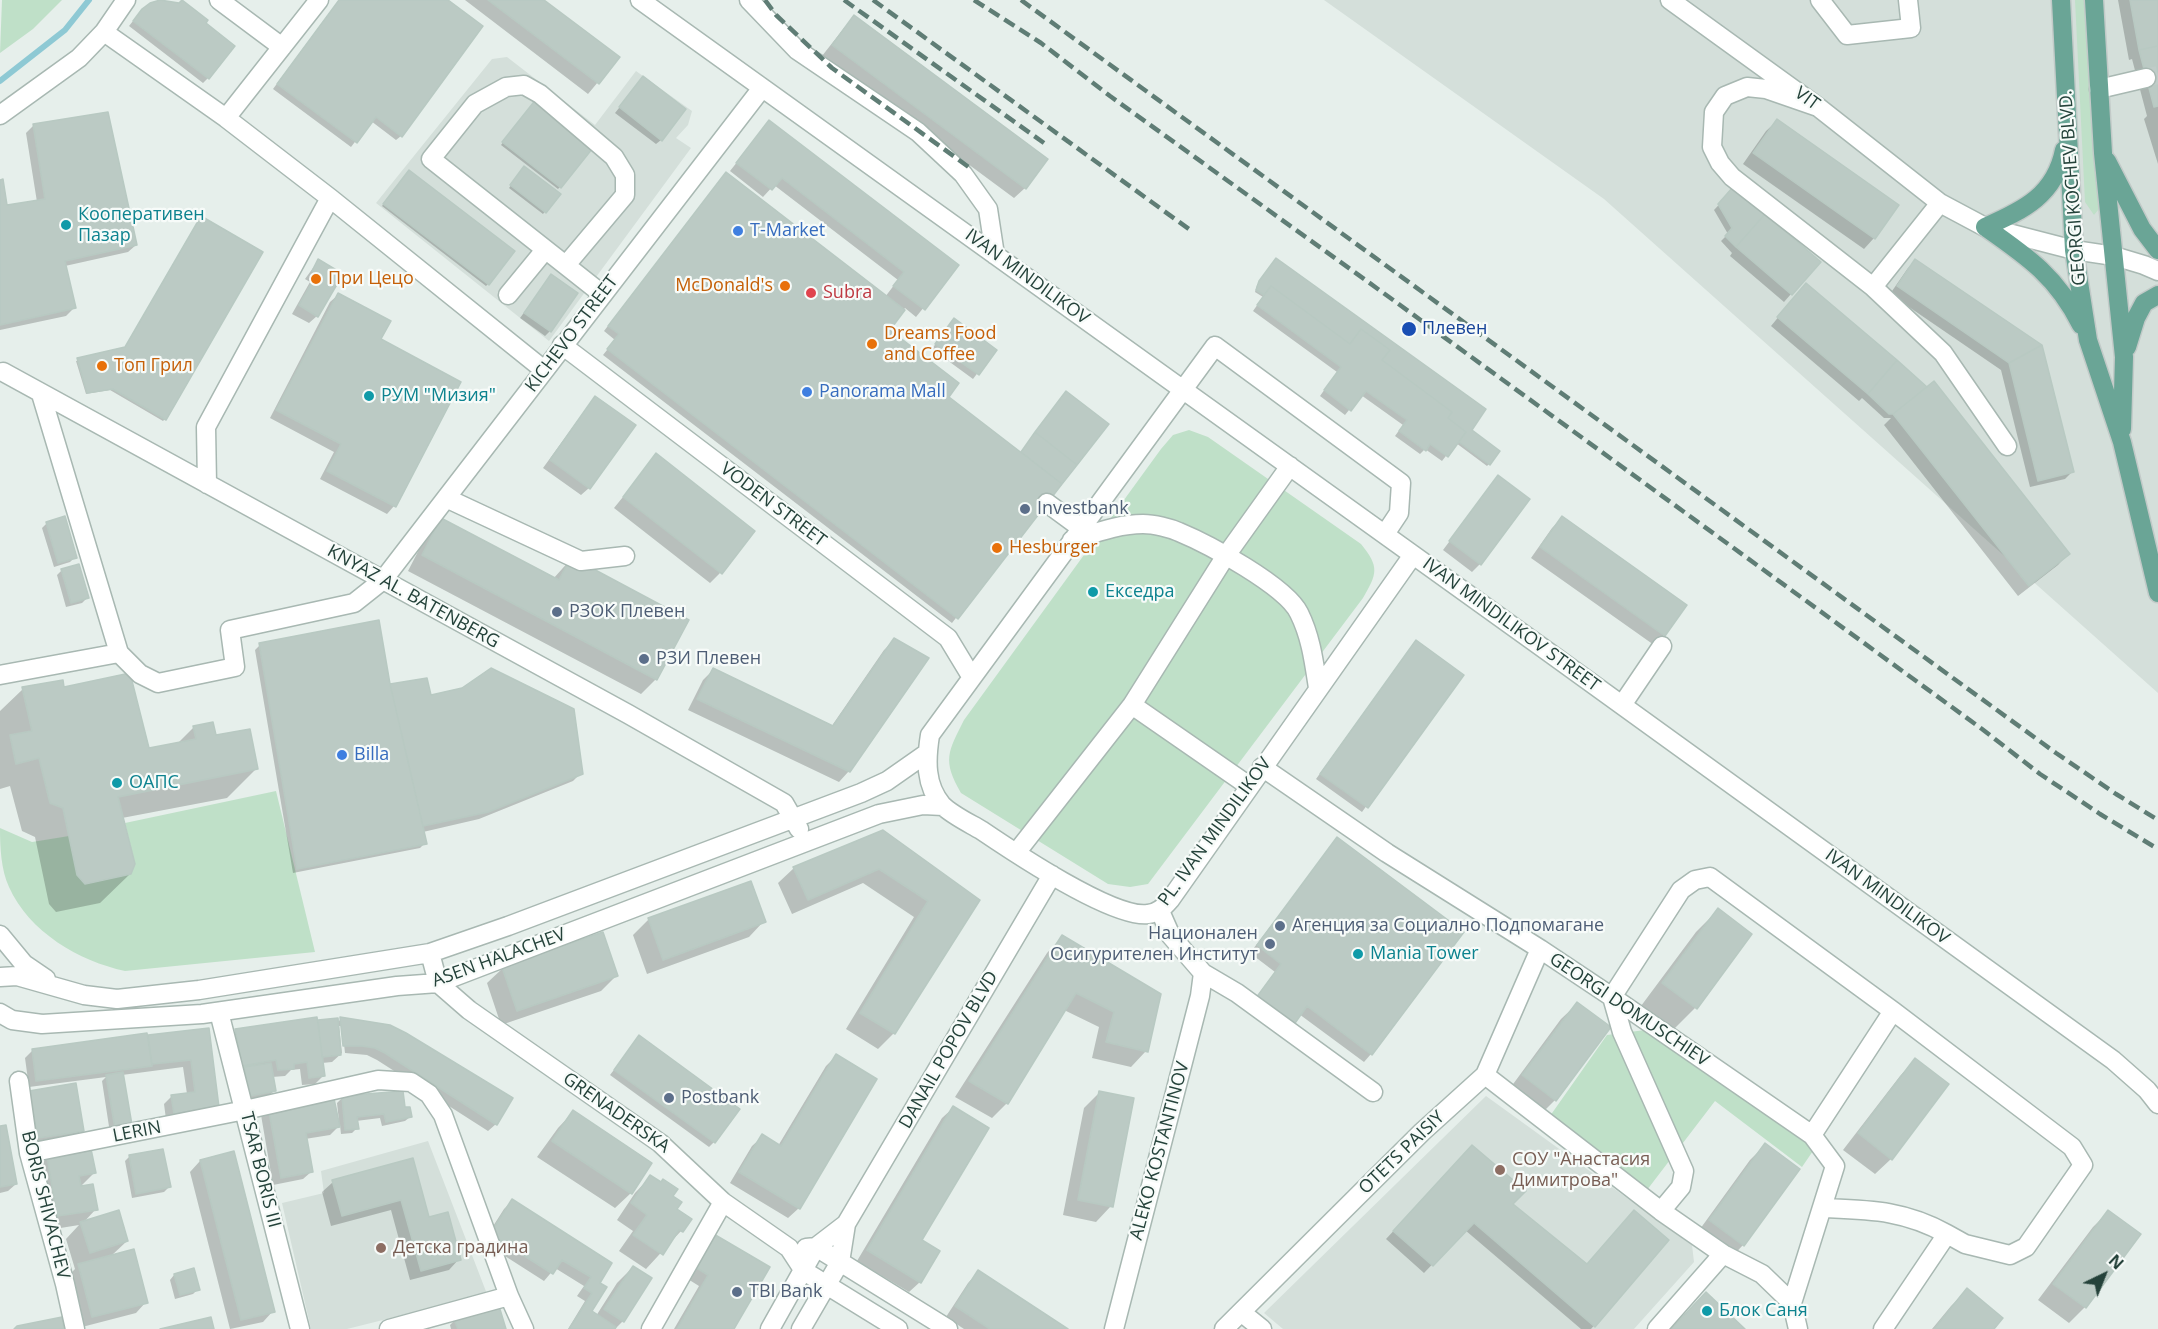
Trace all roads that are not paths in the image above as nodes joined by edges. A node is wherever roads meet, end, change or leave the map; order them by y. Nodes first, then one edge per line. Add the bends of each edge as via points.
1 (126, 0) edge
2 (219, 0) edge
3 (319, 0) edge
4 (640, 0) edge
5 (749, 0) edge
6 (1670, 0) edge
7 (1820, 0) edge
8 (1908, 0) edge
9 (2061, 0) edge
10 (2094, 0) edge
11 (104, 32) junction
12 (282, 47) junction
13 (2146, 78) tunnel mouth
14 (762, 88) junction
15 (2099, 89) junction
16 (1818, 107) junction
17 (0, 115) edge
18 (226, 118) junction
19 (2068, 133) junction
20 (2103, 153) junction
21 (330, 198) junction
22 (1940, 203) junction
23 (1985, 227) junction
24 (545, 249) junction
25 (2074, 250) junction
26 (2158, 250) edge
27 (995, 255) junction
28 (2114, 256) junction
29 (566, 265) junction
30 (2158, 272) edge
31 (1873, 287) junction
32 (602, 294) junction
33 (508, 295) dead end
34 (2158, 295) edge
35 (2088, 340) junction
36 (562, 345) junction
37 (2124, 357) junction
38 (544, 370) junction
39 (3, 372) dead end
40 (1183, 390) junction
41 (41, 394) junction
42 (2122, 442) junction
43 (2007, 446) dead end
44 (1290, 466) junction
45 (207, 484) junction
46 (446, 498) junction
47 (1047, 503) dead end
48 (1076, 534) junction
49 (1384, 534) junction
50 (1413, 555) junction
51 (625, 556) dead end
52 (1225, 556) junction
53 (383, 580) junction
54 (2158, 593) edge
55 (1662, 646) dead end
56 (119, 653) junction
57 (0, 675) edge
58 (971, 676) junction
59 (1318, 688) junction
60 (1132, 705) junction
61 (1622, 705) junction
62 (927, 753) junction
63 (1263, 767) junction
64 (1249, 786) junction
65 (943, 806) junction
66 (794, 819) junction
67 (805, 842) junction
68 (1016, 853) junction
69 (1052, 875) junction
70 (1160, 911) junction
71 (0, 935) edge
72 (1540, 949) junction
73 (430, 952) junction
74 (1203, 973) junction
75 (0, 977) edge
76 (438, 983) junction
77 (69, 991) junction
78 (1612, 997) junction
79 (1893, 1011) junction
80 (219, 1012) junction
81 (0, 1013) edge
82 (1485, 1075) junction
83 (19, 1081) dead end
84 (1373, 1092) dead end
85 (2158, 1104) edge
86 (245, 1110) junction
87 (1812, 1135) junction
88 (29, 1153) junction
89 (723, 1202) junction
90 (1822, 1208) junction
91 (1662, 1210) junction
92 (846, 1224) junction
93 (1947, 1234) junction
94 (816, 1247) junction
95 (789, 1248) junction
96 (1723, 1254) junction
97 (840, 1262) junction
98 (804, 1271) junction
99 (827, 1285) junction
100 (509, 1296) junction
101 (1792, 1303) junction
102 (1241, 1312) junction
103 (75, 1329) edge
104 (300, 1329) edge
105 (389, 1329) edge
106 (524, 1329) edge
107 (651, 1329) edge
108 (770, 1329) edge
109 (801, 1329) edge
110 (898, 1329) edge
111 (948, 1329) edge
112 (1114, 1329) edge
113 (1224, 1329) edge
114 (1262, 1329) edge
115 (1657, 1329) edge
116 (1798, 1329) edge
117 (1883, 1329) edge

1 - 11 street
2 - 12 street
3 - 12 street
4 - 14 street, IVAN MINDILIKOV
5 - 27 street via 797,51 918,132 963,174 988,209
6 - 16 street, VIT
7 - 8 street via 1847,35 1911,28
9 - 19 main road, GEORGI KOCHEV BLVD.
10 - 15 main road, GEORGI KOCHEV BLVD.
11 - 17 street via 79,58
11 - 18 street
12 - 18 street
13 - 15 street
14 - 27 street, IVAN MINDILIKOV
14 - 32 street, KICHEVO STREET
15 - 20 main road, GEORGI KOCHEV BLVD.
16 - 22 street, VIT
16 - 31 street via 1766,89 1747,87 1725,96 1714,112 1712,147 1732,177
18 - 21 street
19 - 23 main road via 2061,166 2049,186 2023,210
19 - 25 main road, GEORGI KOCHEV BLVD.
20 - 26 main road via 2142,229
20 - 28 main road, GEORGI KOCHEV BLVD.
21 - 38 street
21 - 45 street via 206,427
22 - 23 street, VIT
22 - 31 street
23 - 25 street
23 - 35 main road via 2042,269 2058,286
24 - 29 street
24 - 29 street via 430,159 474,104 506,87 524,85 540,94 614,157 625,175 625,195
24 - 33 street
25 - 28 street
25 - 35 main road, GEORGI KOCHEV BLVD.
27 - 40 street, IVAN MINDILIKOV
28 - 30 street
28 - 37 main road, GEORGI KOCHEV BLVD.
29 - 32 street
31 - 43 street via 1943,353
32 - 36 street, KICHEVO STREET
34 - 37 main road via 2144,303
35 - 42 main road, GEORGI KOCHEV BLVD.
36 - 38 street, KICHEVO STREET
36 - 58 street, VODEN STREET via 948,638
37 - 42 main road, GEORGI KOCHEV BLVD.
38 - 46 street, KICHEVO STREET
39 - 41 street, KNYAZ AL. BATENBERG
40 - 44 street, IVAN MINDILIKOV
40 - 48 street
40 - 49 street via 1215,346 1401,483 1399,513
41 - 45 street, KNYAZ AL. BATENBERG
41 - 56 street
42 - 54 main road, GEORGI KOCHEV BLVD.
44 - 49 street, IVAN MINDILIKOV
44 - 52 street
45 - 53 street, KNYAZ AL. BATENBERG
46 - 51 street via 581,561
46 - 53 street, KICHEVO STREET
47 - 48 street
48 - 52 street via 1144,524 1177,531
48 - 58 street
49 - 50 street, IVAN MINDILIKOV
50 - 59 street, PL. IVAN MINDILIKOV
50 - 61 street, IVAN MINDILIKOV STREET
52 - 59 street via 1278,589 1298,611 1312,646
52 - 60 street
53 - 56 street, KICHEVO STREET via 354,603 230,630 235,667 158,684 140,674
53 - 66 street, KNYAZ AL. BATENBERG via 784,803
55 - 61 street
56 - 57 street
58 - 62 street via 930,735
59 - 63 street, PL. IVAN MINDILIKOV
60 - 64 street
60 - 68 street
61 - 85 street, IVAN MINDILIKOV via 2113,1060
62 - 65 street via 932,790
62 - 66 street, ASEN HALACHEV via 887,782
63 - 64 street, PL. IVAN MINDILIKOV
63 - 72 street, GEORGI DOMUSCHIEV via 1387,853
64 - 70 street, PL. IVAN MINDILIKOV
65 - 67 street, ASEN HALACHEV via 899,808
65 - 68 street, PL. IVAN MINDILIKOV
66 - 67 street, KNYAZ AL. BATENBERG
66 - 73 street, ASEN HALACHEV
67 - 76 street, ASEN HALACHEV
68 - 69 street, PL. IVAN MINDILIKOV
69 - 70 street, PL. IVAN MINDILIKOV via 1111,905 1147,915
69 - 92 street, DANAIL POPOV BLVD
70 - 74 street via 1171,936
71 - 77 street via 24,964
72 - 78 street, GEORGI DOMUSCHIEV
72 - 82 street, OTETS PAISIY
73 - 76 street
73 - 77 street, ASEN HALACHEV via 199,990 117,999
74 - 84 street via 1237,993
74 - 112 street, ALEKO KOSTANTINOV
75 - 77 street via 17,976
76 - 80 street, ASEN HALACHEV
76 - 89 street, GRENADERSKA via 469,1010 660,1143
78 - 79 street via 1681,890 1695,880 1710,877
78 - 87 street, GEORGI DOMUSCHIEV
78 - 91 street via 1622,1032 1684,1171 1681,1187
79 - 87 street
79 - 93 street via 2072,1147 2083,1165 2026,1247 2010,1255 1965,1244
80 - 81 street, ASEN HALACHEV via 42,1024 12,1020
80 - 86 street, TSAR BORIS III
82 - 91 street
82 - 102 street, OTETS PAISIY via 1422,1132
83 - 88 street, BORIS SHIVACHEV
86 - 88 street, LERIN
86 - 100 street, LERIN via 378,1080 411,1082 429,1094 443,1115
86 - 104 street, TSAR BORIS III
87 - 90 street, GEORGI DOMUSCHIEV via 1835,1166
88 - 103 street, BORIS SHIVACHEV
89 - 95 street, GRENADERSKA
89 - 107 street
90 - 93 street via 1885,1211
90 - 101 street, GEORGI DOMUSCHIEV
91 - 96 street
92 - 94 street, DANAIL POPOV BLVD
92 - 97 street, DANAIL POPOV BLVD
93 - 117 street
94 - 95 street
94 - 97 street
94 - 98 street, DANAIL POPOV BLVD
95 - 98 street, GRENADERSKA
96 - 101 street via 1762,1274
96 - 115 street
97 - 99 street, DANAIL POPOV BLVD
97 - 111 street
98 - 99 street, GRENADERSKA
98 - 108 street, DANAIL POPOV BLVD
99 - 109 street, DANAIL POPOV BLVD
99 - 110 street, GRENADERSKA
100 - 105 street
100 - 106 street, LERIN
101 - 116 street
102 - 113 street, OTETS PAISIY
102 - 114 street

